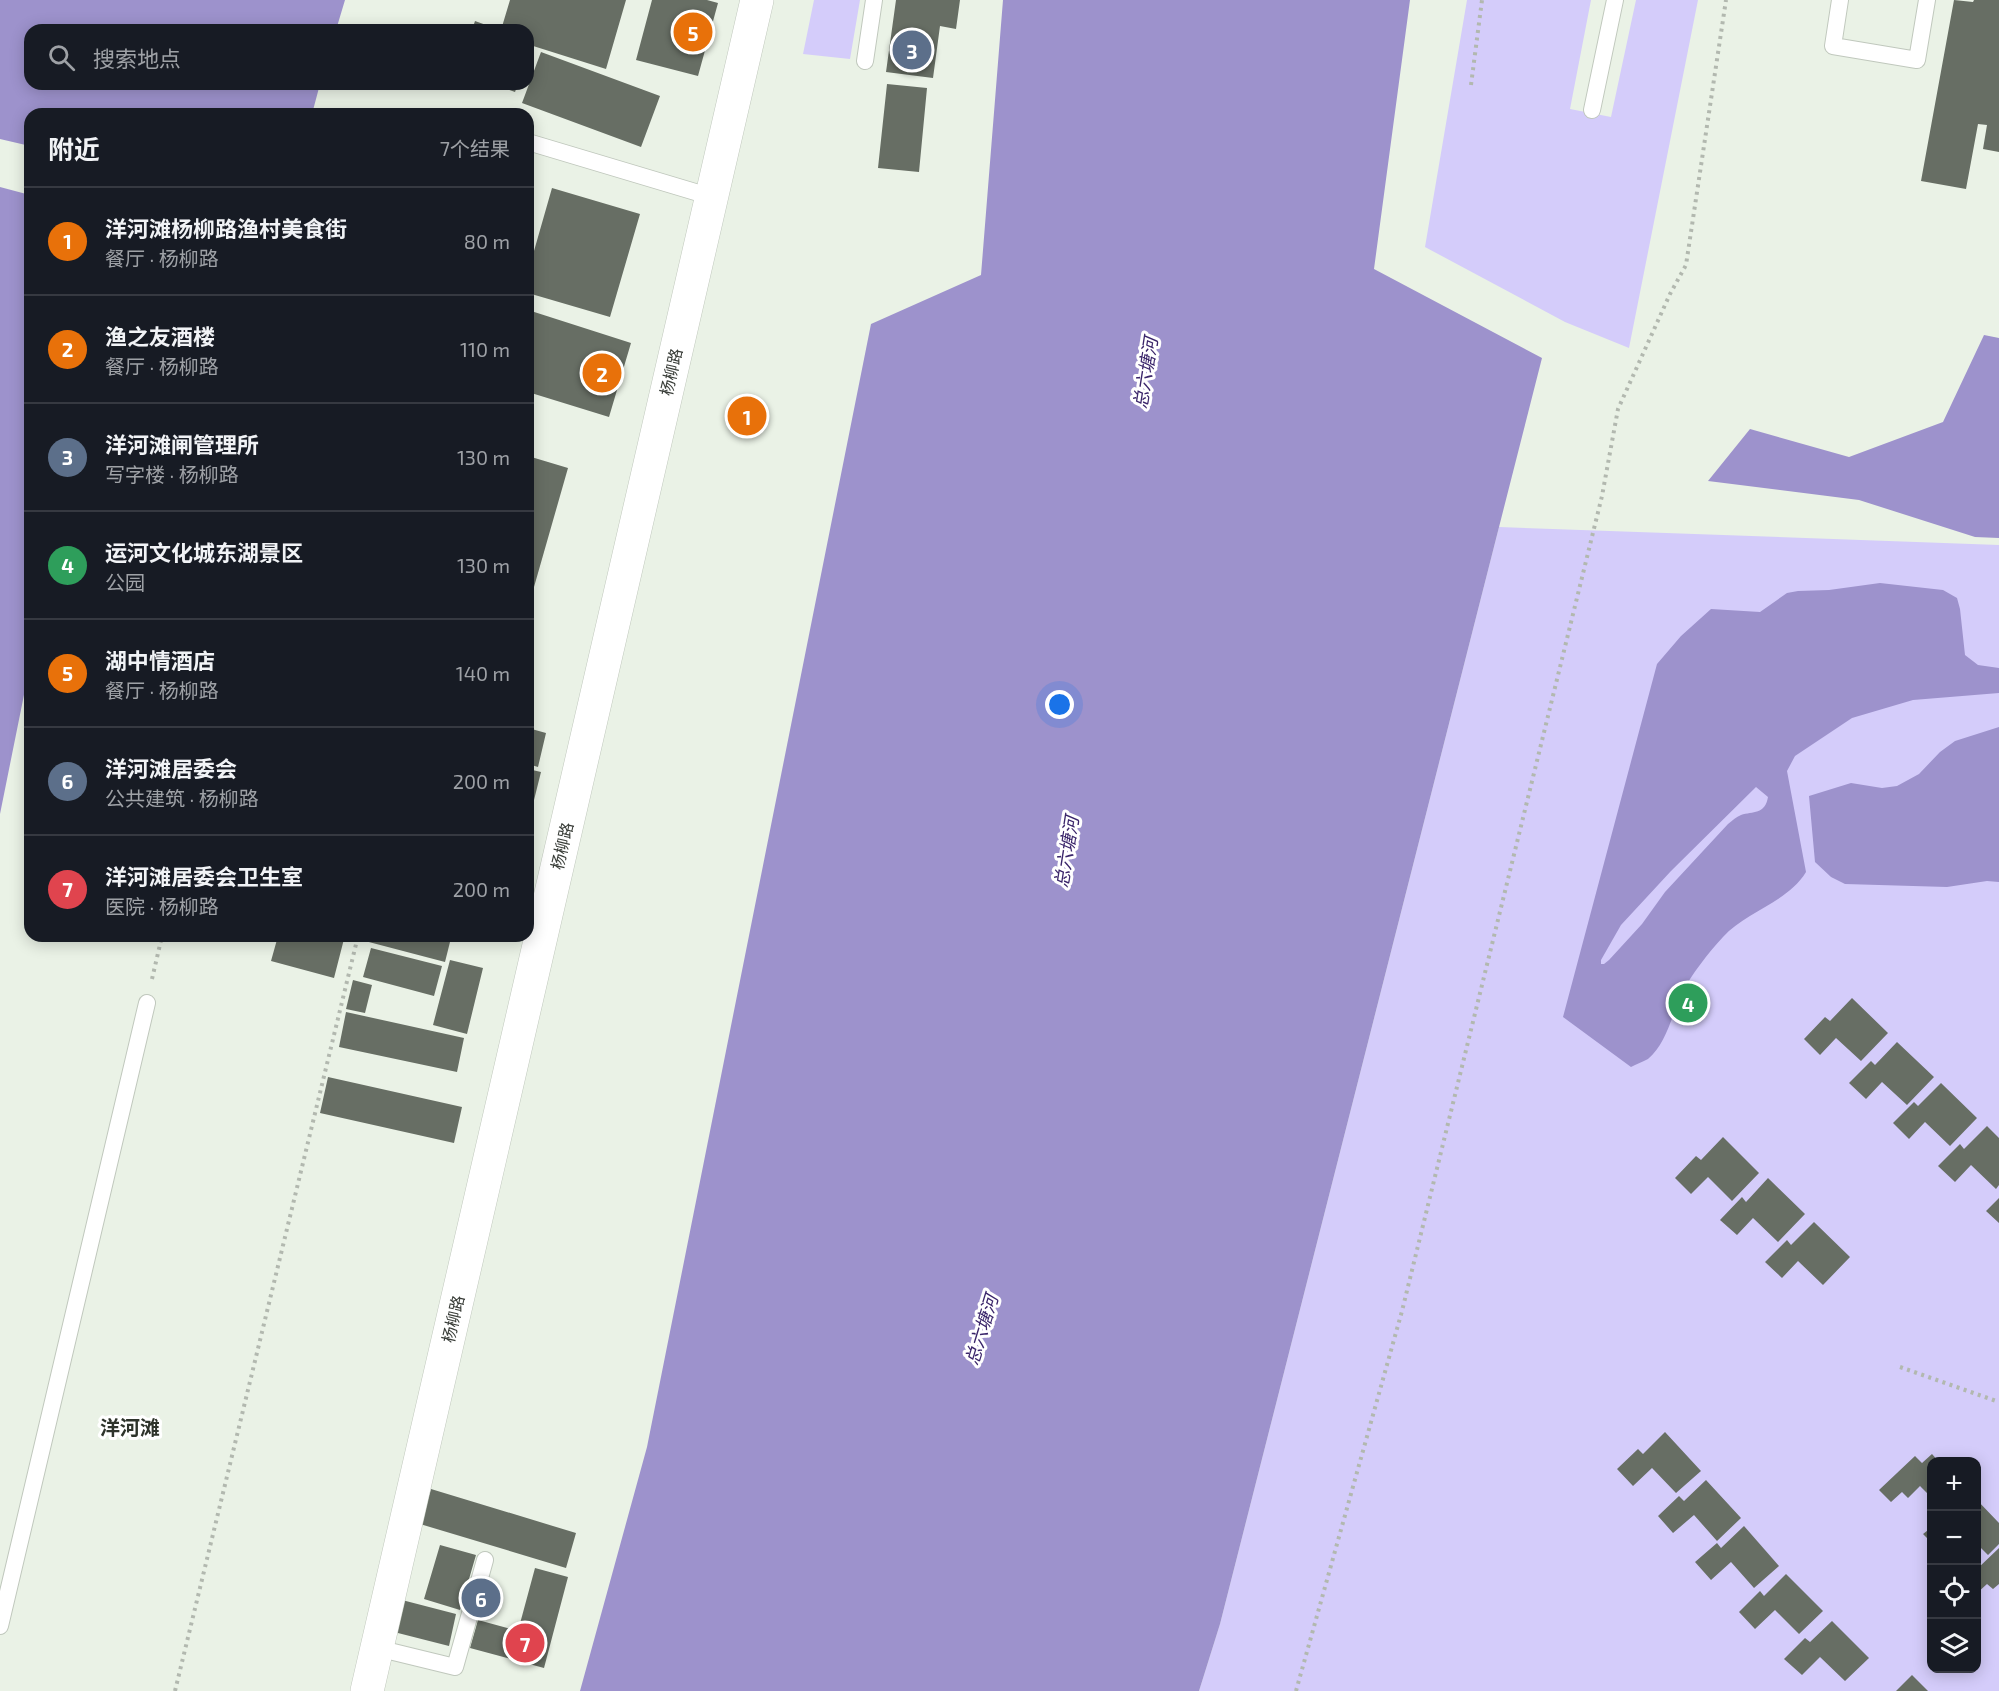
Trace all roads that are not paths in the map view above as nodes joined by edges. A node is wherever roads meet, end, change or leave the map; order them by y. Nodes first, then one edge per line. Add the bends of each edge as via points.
1 (757, 0) edge
2 (874, 0) edge
3 (1615, 0) edge
4 (1840, 0) edge
5 (1927, 0) edge
6 (865, 61) dead end
7 (1592, 110) dead end
8 (534, 144) edge
9 (712, 197) junction
10 (147, 1003) road end
11 (485, 1560) dead end
12 (0, 1626) edge
13 (376, 1648) junction
14 (367, 1691) edge

1 - 9 street, 杨柳路
2 - 6 lane
3 - 7 lane
4 - 5 lane via 1833,46 1917,60
8 - 9 lane
9 - 13 street, 杨柳路
10 - 12 lane
11 - 13 lane via 455,1667
13 - 14 street, 杨柳路

